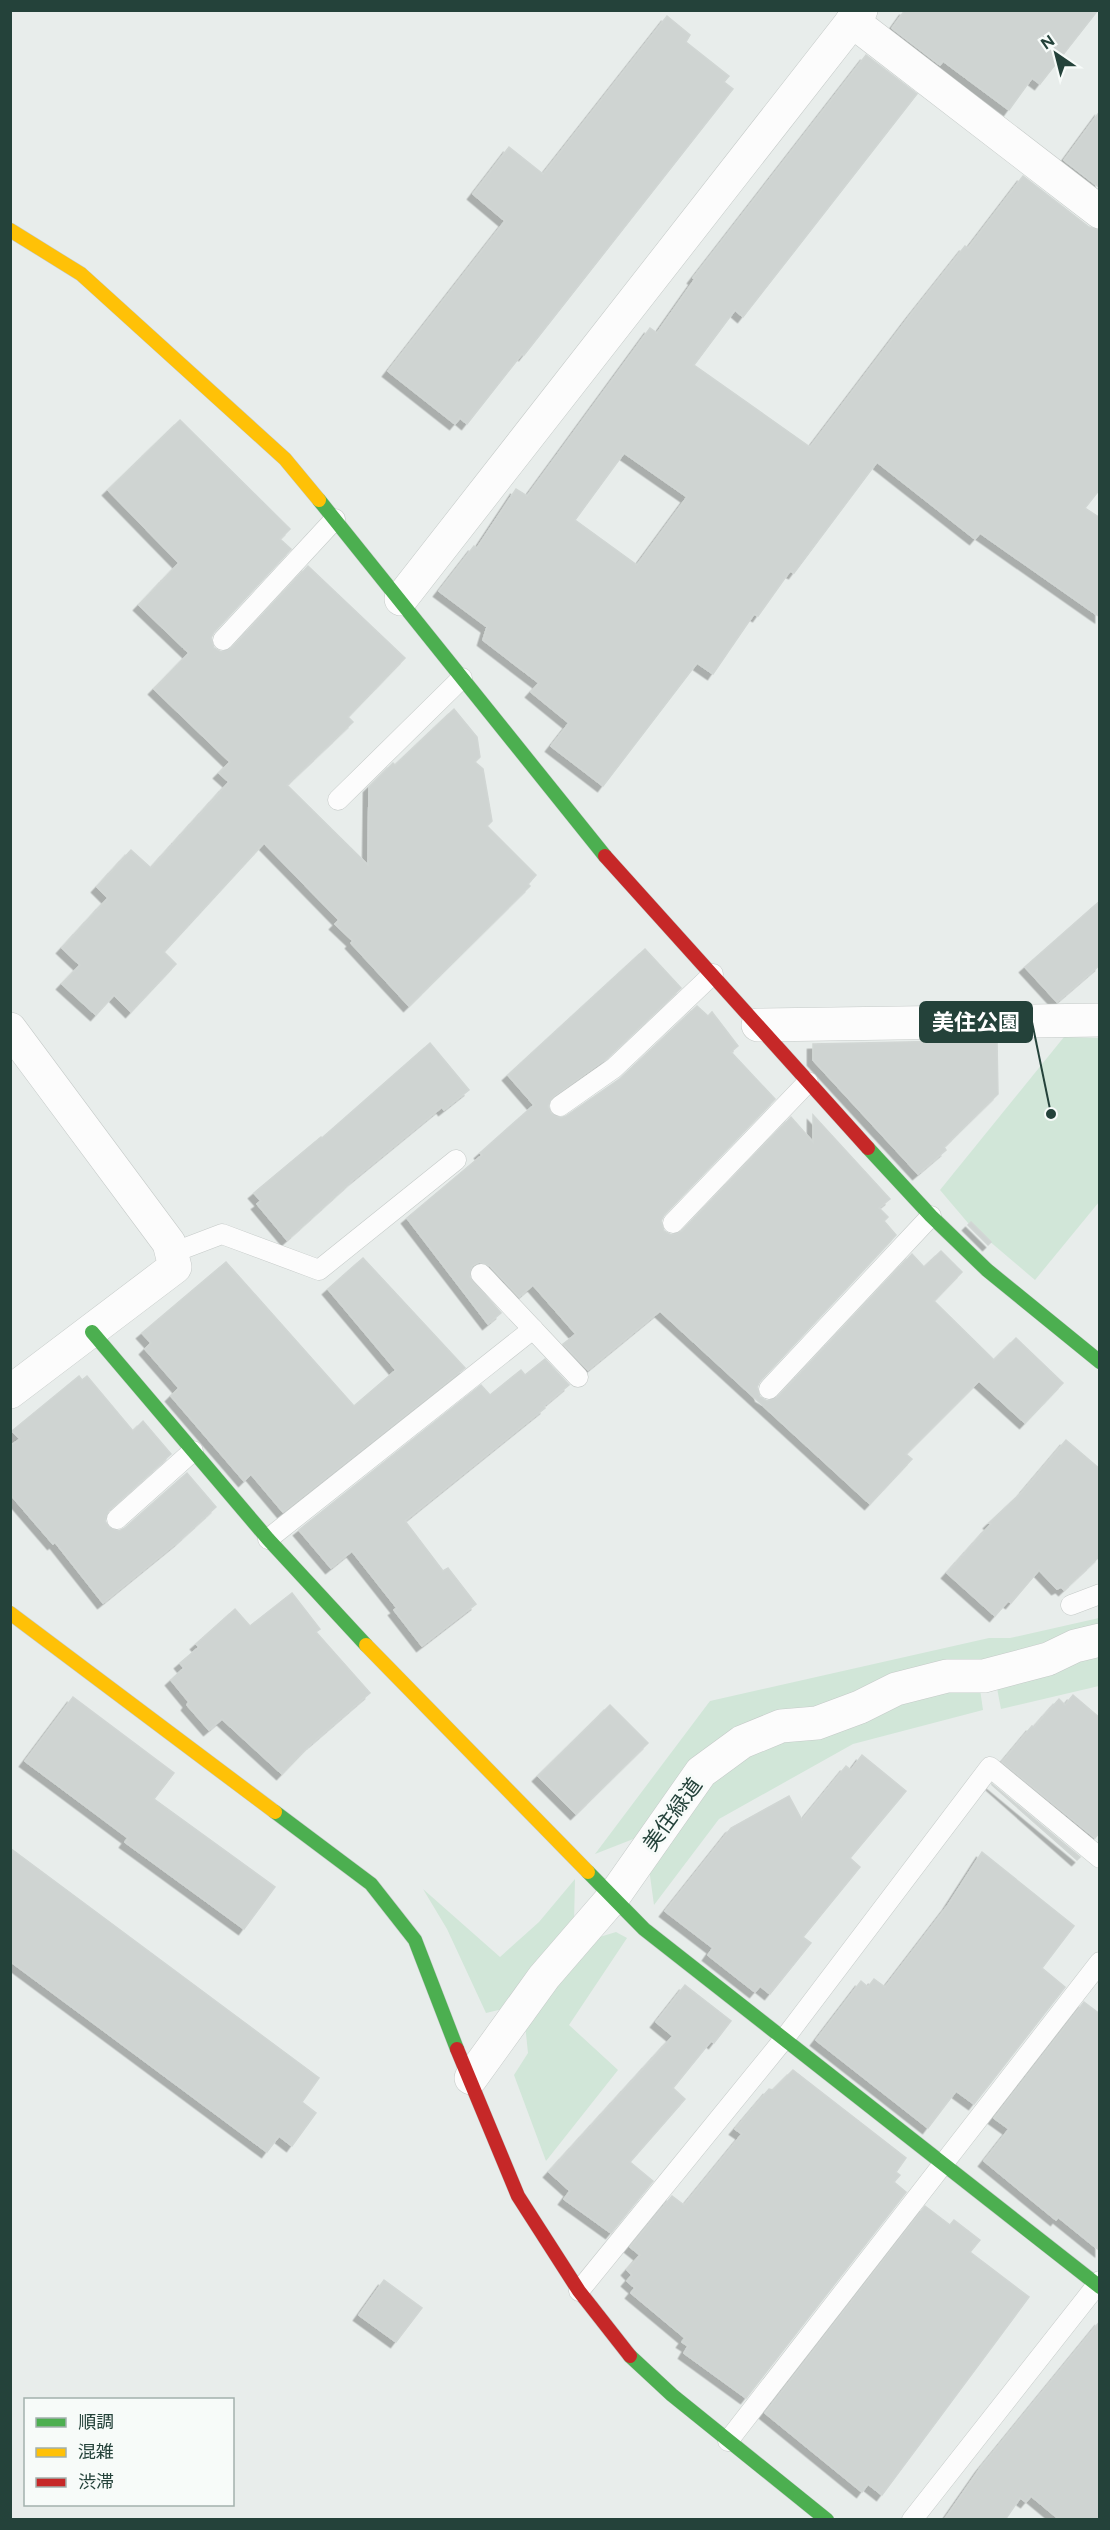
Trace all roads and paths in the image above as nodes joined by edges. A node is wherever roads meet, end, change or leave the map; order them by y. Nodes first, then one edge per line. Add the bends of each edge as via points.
1 (856, 16) edge
2 (1100, 212) edge
3 (10, 230) edge
4 (335, 519) junction
5 (401, 599) junction
6 (223, 640) dead end
7 (462, 678) junction
8 (339, 800) dead end
9 (713, 974) junction
10 (1100, 1020) edge
11 (758, 1025) junction
12 (10, 1029) edge
13 (808, 1082) junction
14 (560, 1106) dead end
15 (456, 1160) dead end
16 (931, 1216) junction
17 (673, 1223) dead end
18 (172, 1253) junction
19 (481, 1274) dead end
20 (533, 1329) junction
21 (92, 1332) junction
22 (1100, 1362) edge
23 (578, 1377) dead end
24 (769, 1389) dead end
25 (10, 1392) edge
26 (193, 1451) junction
27 (117, 1519) dead end
28 (268, 1539) junction
29 (1100, 1594) edge
30 (1071, 1605) dead end
31 (10, 1613) edge
32 (1100, 1640) edge
33 (1100, 1858) edge
34 (614, 1896) junction
35 (1100, 1962) edge
36 (784, 2039) junction
37 (471, 2078) junction
38 (943, 2164) junction
39 (1099, 2284) edge
40 (579, 2291) junction
41 (728, 2441) junction
42 (827, 2520) edge
43 (912, 2520) edge

1 - 2 street
1 - 5 street
3 - 4 street via 81,274 285,459
4 - 5 street
4 - 6 lane
5 - 7 street
7 - 8 lane
7 - 9 street via 584,832
9 - 11 street
9 - 14 lane via 614,1068
10 - 11 street
11 - 13 street
12 - 18 street via 170,1243
13 - 16 street
13 - 17 lane
15 - 18 lane via 319,1270 222,1234
16 - 22 street via 987,1270
16 - 24 lane
18 - 21 street via 175,1267
19 - 20 lane
20 - 23 lane
20 - 28 lane
21 - 25 street
21 - 26 street
26 - 27 lane
26 - 28 street
28 - 34 street via 378,1658
29 - 30 lane
31 - 37 street via 371,1884 415,1940
32 - 34 street, 美住緑道 via 984,1676 948,1676 896,1689 817,1723 781,1726 742,1742 701,1772
33 - 36 lane via 990,1767
34 - 36 street via 644,1929
34 - 37 street, 美住緑道 via 544,1977
35 - 38 lane
36 - 38 street
36 - 40 lane
37 - 40 street via 518,2196
38 - 39 street
38 - 41 lane
39 - 43 lane
40 - 41 street via 624,2350
41 - 42 street

